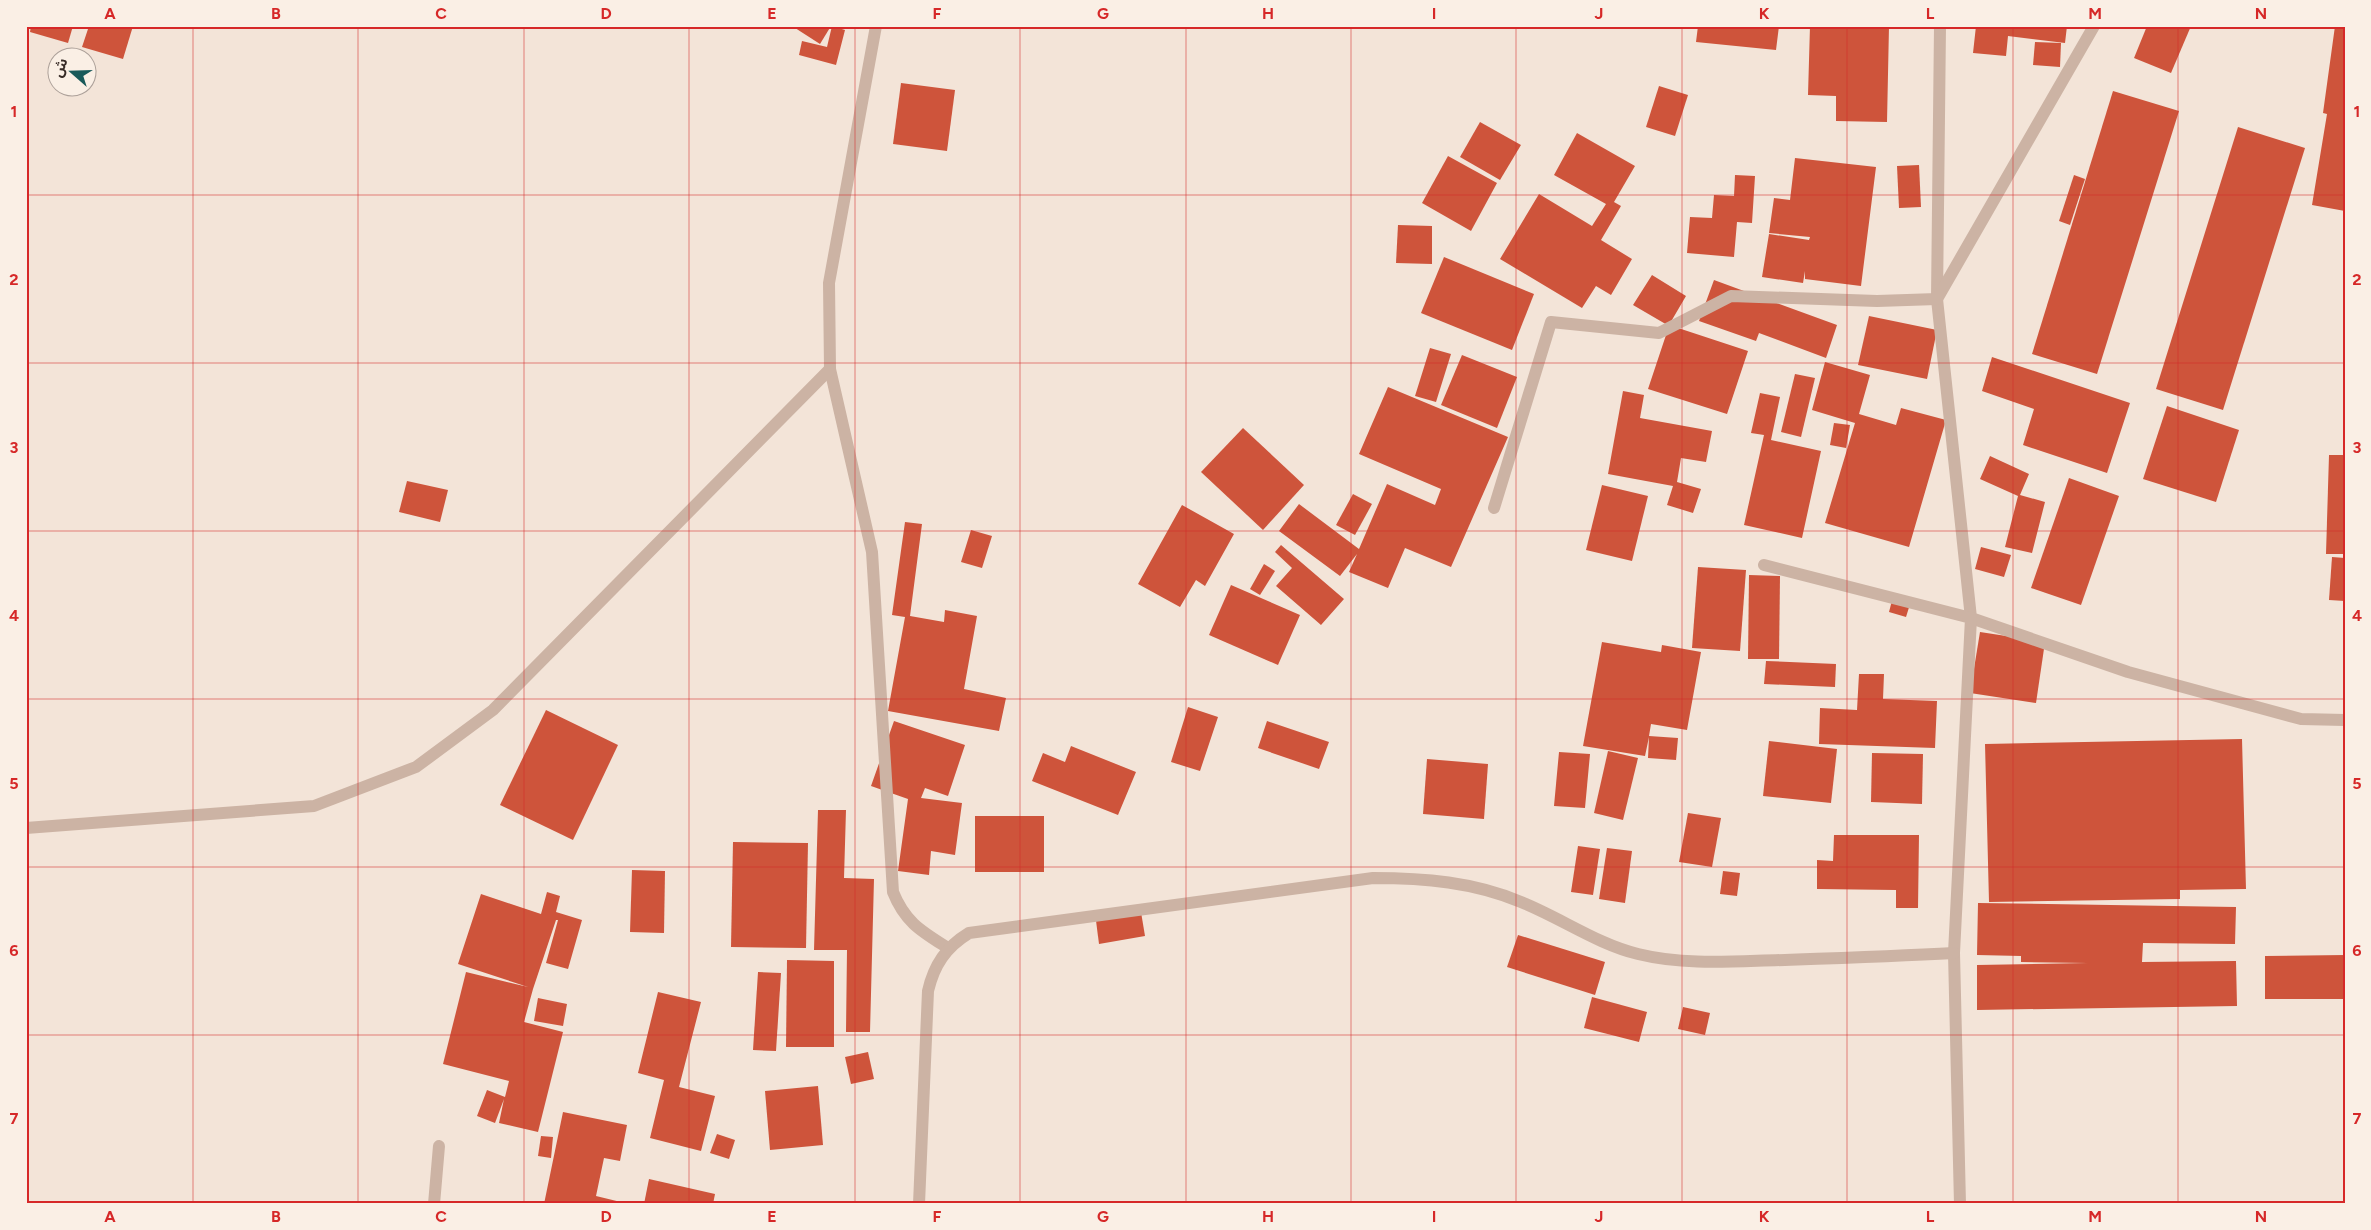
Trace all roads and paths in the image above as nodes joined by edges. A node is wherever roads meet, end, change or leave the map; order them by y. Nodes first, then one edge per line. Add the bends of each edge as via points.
1 (876, 26) edge
2 (1940, 26) edge
3 (2094, 26) edge
4 (1937, 299) junction
5 (830, 370) junction
6 (1494, 508) dead end
7 (1764, 565) dead end
8 (1971, 618) junction
9 (2345, 720) edge
10 (26, 828) edge
11 (948, 948) junction
12 (1954, 954) junction
13 (439, 1146) dead end
14 (434, 1204) edge
15 (919, 1204) edge
16 (1960, 1204) edge

1 - 5 street via 829,283
2 - 4 street
3 - 4 street
4 - 6 street via 1731,296 1659,334 1551,322
4 - 8 street
5 - 10 street via 493,710 416,767 314,806
5 - 11 street via 872,552 893,892 911,923
7 - 8 street
8 - 9 street via 2128,672 2301,719
8 - 12 street
11 - 12 street via 969,933 1374,878 1415,878 1488,890 1520,901 1607,944 1663,959 1717,962
11 - 15 street via 931,976 928,991
12 - 16 street
13 - 14 street

